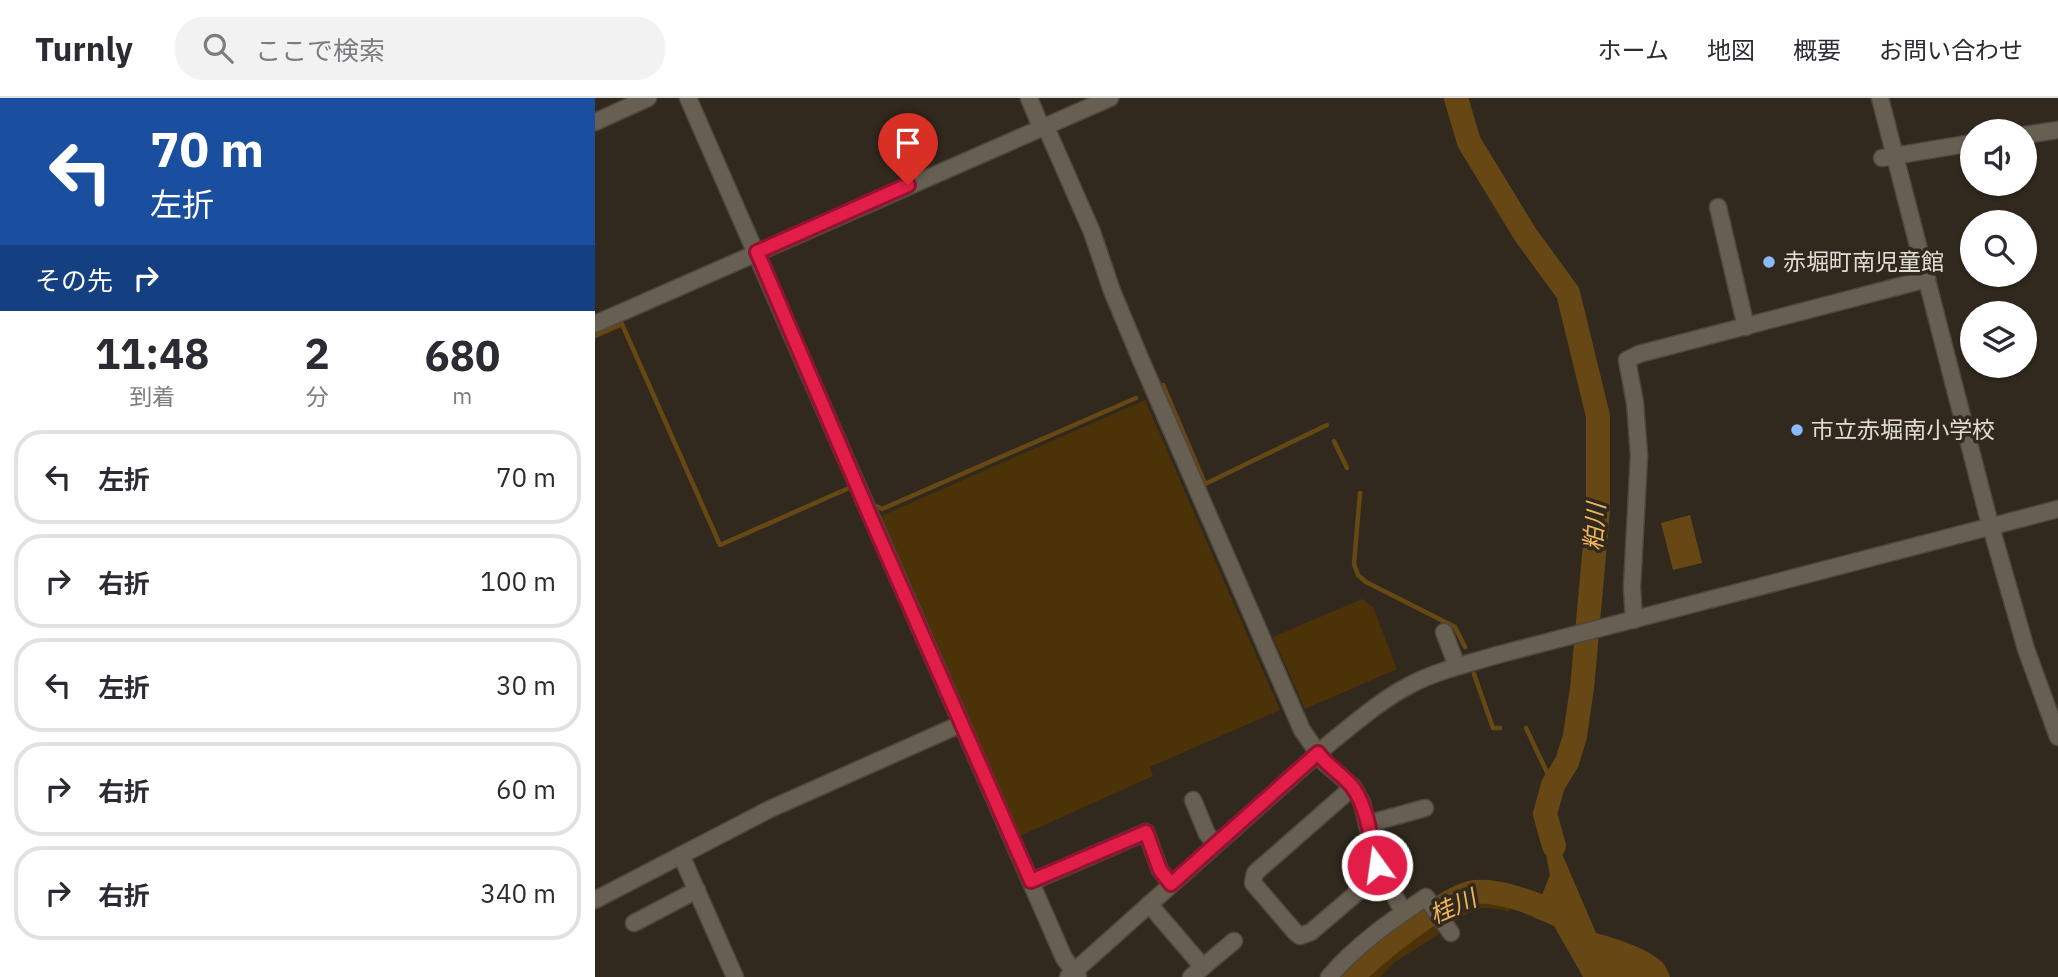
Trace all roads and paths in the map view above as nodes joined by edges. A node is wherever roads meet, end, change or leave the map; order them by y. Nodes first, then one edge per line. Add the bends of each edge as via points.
1 (648, 98) edge
2 (688, 98) edge
3 (1029, 98) edge
4 (1110, 98) edge
5 (1880, 98) edge
6 (595, 122) edge
7 (1043, 126) junction
8 (2058, 130) edge
9 (2037, 133) edge
10 (1960, 145) edge
11 (1889, 156) junction
12 (1717, 207) dead end
13 (757, 252) junction
14 (1927, 279) junction
15 (595, 324) edge
16 (1746, 327) junction
17 (2058, 509) edge
18 (1992, 526) junction
19 (1627, 621) junction
20 (1444, 632) dead end
21 (1457, 666) junction
22 (961, 724) junction
23 (2058, 737) edge
24 (1318, 753) junction
25 (1353, 787) junction
26 (1193, 800) dead end
27 (1425, 808) dead end
28 (1367, 824) junction
29 (1216, 844) junction
30 (681, 855) junction
31 (1380, 873) junction
32 (1031, 881) junction
33 (1171, 884) junction
34 (697, 890) junction
35 (595, 900) edge
36 (1149, 904) junction
37 (1403, 911) junction
38 (634, 923) dead end
39 (1449, 931) dead end
40 (1234, 941) dead end
41 (1197, 972) edge
42 (1073, 975) edge
43 (735, 977) edge
44 (1329, 977) edge

1 - 6 street
2 - 13 street
3 - 7 street
4 - 7 street
5 - 11 street
7 - 13 street
7 - 24 street via 1302,730
8 - 9 street
10 - 11 street
11 - 14 street
12 - 16 street
13 - 15 street
13 - 22 street
14 - 16 street
14 - 18 street
16 - 19 street via 1627,359 1639,455
17 - 18 street
18 - 19 street
18 - 23 street via 2026,649
19 - 21 street
20 - 21 street
21 - 24 street via 1391,696
22 - 30 street via 771,809
22 - 32 street
24 - 25 street
24 - 29 street
25 - 28 street
25 - 31 street via 1255,873 1253,883 1300,936 1311,932
26 - 29 street
27 - 28 street
28 - 31 street
29 - 33 street
30 - 34 street
30 - 35 street
31 - 37 street
32 - 33 street via 1146,832 1160,870
32 - 42 street
33 - 36 street
34 - 38 street
34 - 43 street
36 - 41 street
36 - 42 street
37 - 39 street via 1426,897
37 - 44 street
40 - 41 street

